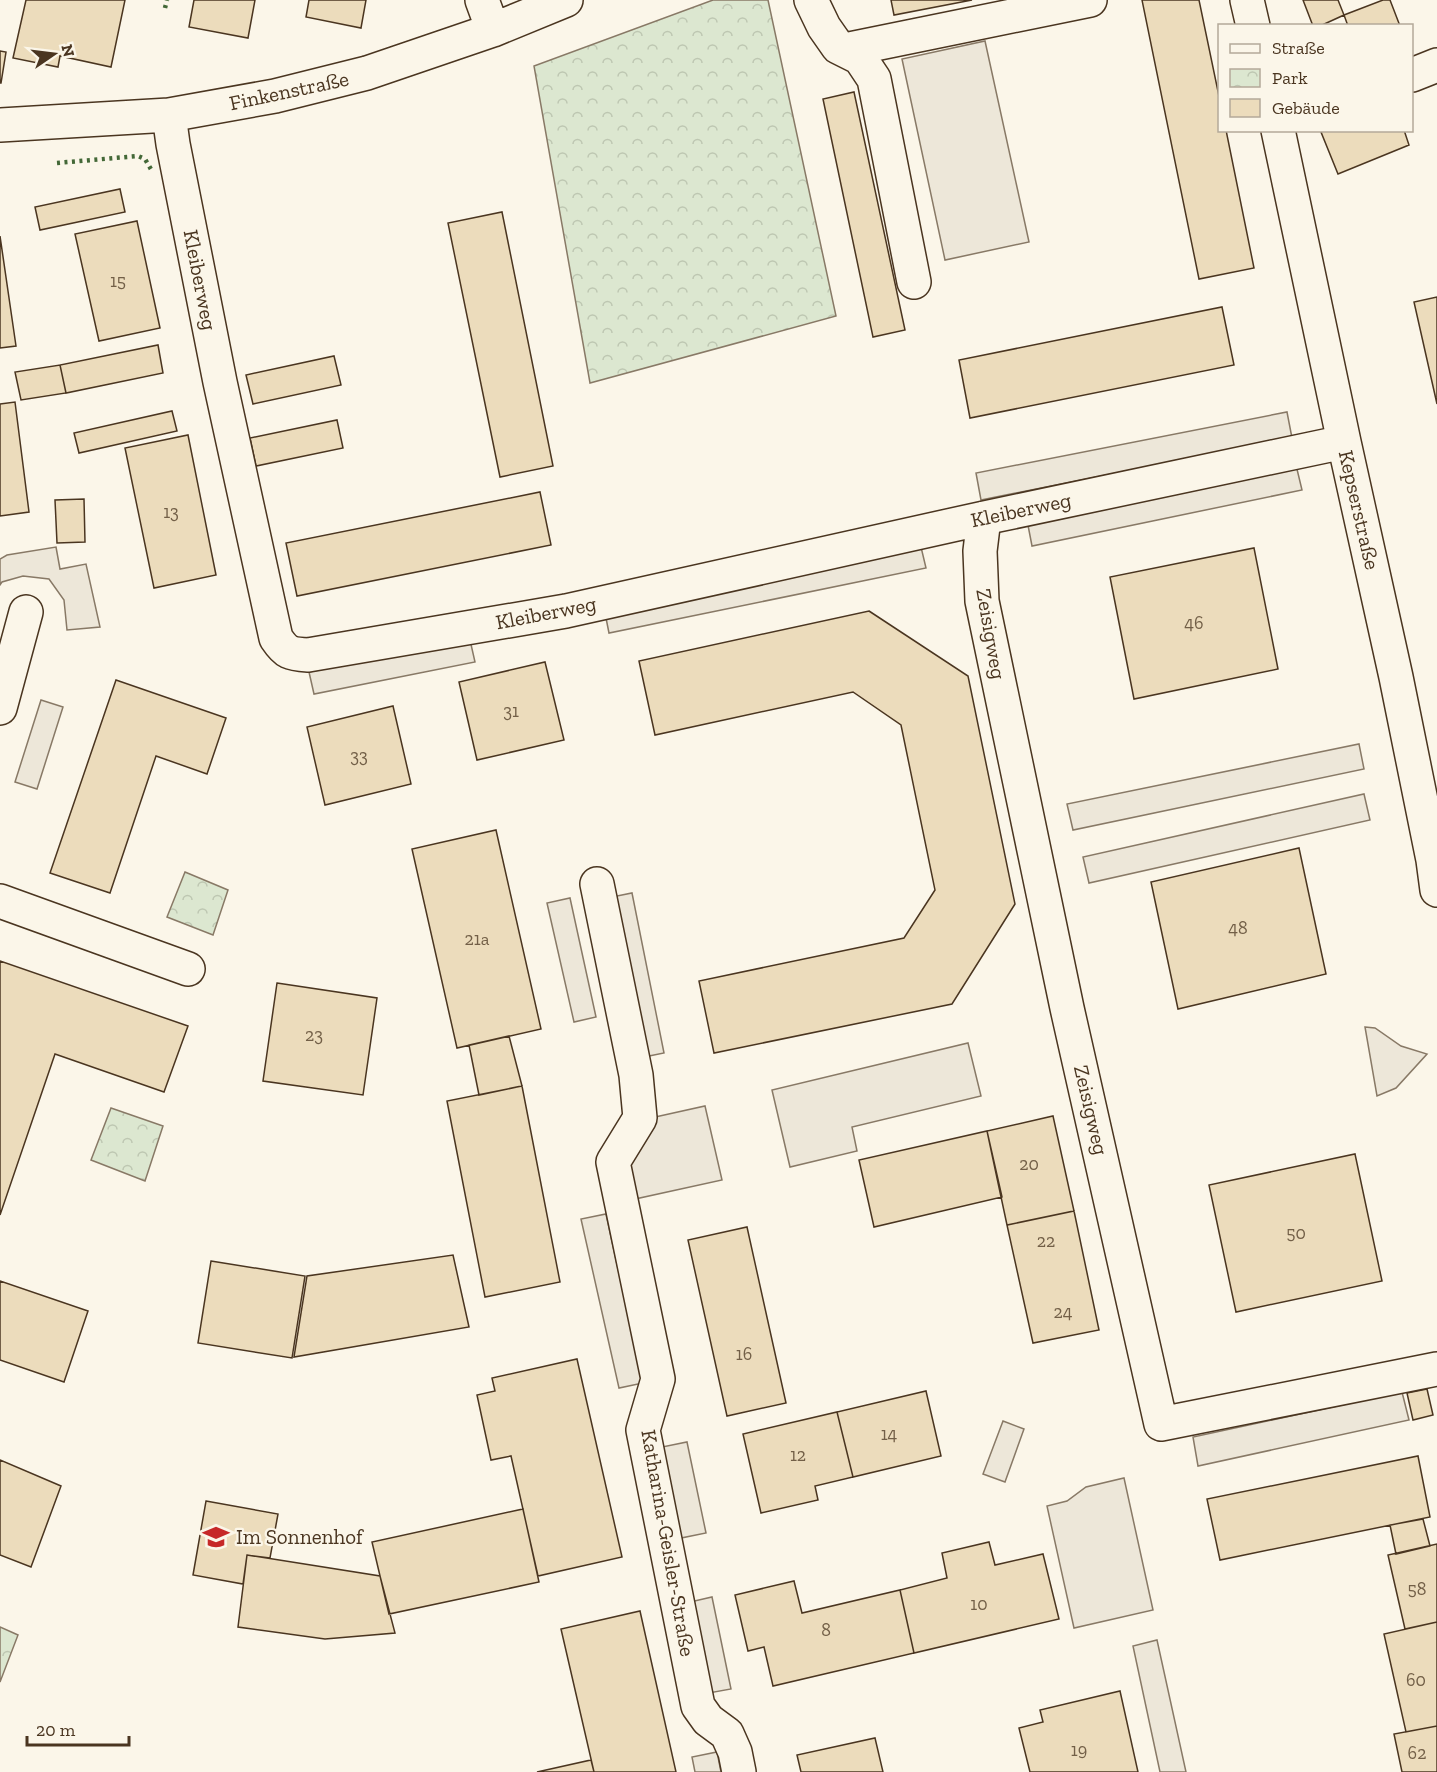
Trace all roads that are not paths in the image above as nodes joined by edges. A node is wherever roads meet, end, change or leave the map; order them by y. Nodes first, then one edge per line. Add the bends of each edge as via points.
1 (482, 0) edge
2 (566, 0) edge
3 (811, 0) edge
4 (1090, 0) edge
5 (1247, 0) edge
6 (1253, 24) edge
7 (493, 30) junction
8 (845, 50) junction
9 (1437, 65) edge
10 (1413, 75) edge
11 (169, 115) junction
12 (0, 125) edge
13 (1278, 132) edge
14 (914, 282) dead end
15 (1344, 442) junction
16 (984, 518) junction
17 (26, 612) dead end
18 (0, 708) edge
19 (1436, 869) edge
20 (597, 884) dead end
21 (0, 901) edge
22 (188, 969) dead end
23 (1437, 1369) edge
24 (739, 1772) edge

1 - 7 street
2 - 7 street, Finkenstraße
3 - 8 street via 824,27 838,47
4 - 8 street
5 - 6 street
7 - 11 street, Finkenstraße via 367,73 275,96
8 - 14 street via 860,58 874,79
9 - 10 street
11 - 12 street, Finkenstraße
11 - 16 street, Kleiberweg via 261,572 276,638 288,653 308,655 566,611
13 - 15 street, Kepserstraße
15 - 16 street, Kleiberweg
15 - 19 street, Kepserstraße
16 - 23 street, Zeisigweg via 980,551 982,601 1067,1008 1161,1424
17 - 18 street
20 - 24 street, Katharina-Geisler-Straße via 639,1107 639,1118 613,1162 657,1379 644,1430 698,1706 708,1720 727,1734
21 - 22 street

